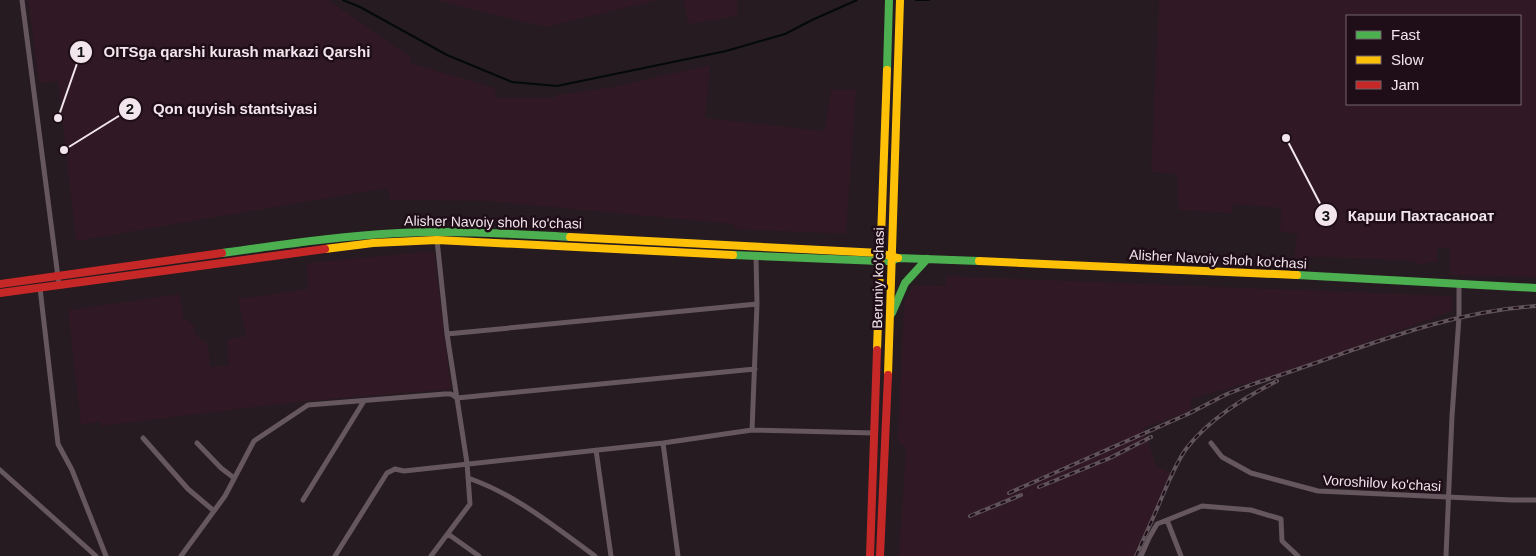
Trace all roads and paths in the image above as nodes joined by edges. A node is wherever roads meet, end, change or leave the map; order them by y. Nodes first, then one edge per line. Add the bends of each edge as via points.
1 (22, 0) edge
2 (889, 0) edge
3 (900, 0) edge
4 (438, 240) junction
5 (756, 256) junction
6 (880, 257) junction
7 (893, 258) junction
8 (927, 259) junction
9 (58, 276) junction
10 (39, 279) junction
11 (0, 284) edge
12 (1459, 284) junction
13 (59, 285) junction
14 (40, 288) junction
15 (1536, 288) edge
16 (0, 293) edge
17 (757, 304) junction
18 (890, 320) junction
19 (447, 334) junction
20 (755, 369) junction
21 (457, 398) junction
22 (364, 401) junction
23 (752, 430) junction
24 (874, 433) junction
25 (143, 438) dead end
26 (197, 443) dead end
27 (663, 443) junction
28 (1211, 443) dead end
29 (596, 450) junction
30 (467, 463) junction
31 (0, 470) edge
32 (234, 478) junction
33 (468, 478) junction
34 (1449, 497) junction
35 (304, 500) dead end
36 (1536, 500) edge
37 (214, 511) junction
38 (1166, 520) junction
39 (448, 534) junction
40 (96, 556) edge
41 (106, 556) edge
42 (180, 556) edge
43 (335, 556) edge
44 (431, 556) edge
45 (479, 556) edge
46 (595, 556) edge
47 (611, 556) edge
48 (678, 556) edge
49 (870, 556) edge
50 (880, 556) edge
51 (1141, 556) edge
52 (1181, 556) edge
53 (1298, 556) edge
54 (1446, 556) edge

1 - 9 street
2 - 6 main road, Beruniy ko'chasi
3 - 7 main road, Beruniy ko'chasi
4 - 5 main road, Alisher Navoiy shoh ko'chasi
4 - 13 main road, Alisher Navoiy shoh ko'chasi via 330,248
4 - 19 street
5 - 6 main road, Alisher Navoiy shoh ko'chasi
5 - 17 street
6 - 7 main road, Alisher Navoiy shoh ko'chasi
6 - 9 main road, Alisher Navoiy shoh ko'chasi via 484,232 399,233 317,240
6 - 24 main road, Beruniy ko'chasi
7 - 8 main road, Alisher Navoiy shoh ko'chasi
7 - 18 main road, Beruniy ko'chasi
8 - 12 main road, Alisher Navoiy shoh ko'chasi
8 - 18 main road via 905,281
9 - 10 main road, Alisher Navoiy shoh ko'chasi
9 - 13 street
10 - 11 main road, Alisher Navoiy shoh ko'chasi
10 - 14 main road
12 - 15 main road, Alisher Navoiy shoh ko'chasi
12 - 34 street
13 - 14 main road, Alisher Navoiy shoh ko'chasi
14 - 16 main road, Alisher Navoiy shoh ko'chasi
14 - 41 street via 58,444 72,470
17 - 19 street
17 - 20 street
18 - 50 main road, Beruniy ko'chasi
19 - 21 street
20 - 21 street
20 - 23 street
21 - 22 street via 445,394
21 - 30 street
22 - 32 street via 308,406 254,441
22 - 35 street
23 - 24 street
23 - 27 street
24 - 49 main road, Beruniy ko'chasi
25 - 37 street via 188,489
26 - 32 street
27 - 29 street
27 - 48 street
28 - 34 street, Voroshilov ko'chasi via 1222,457 1250,473 1318,491
29 - 30 street
29 - 47 street
30 - 33 street
30 - 43 street via 391,470
31 - 40 street
32 - 37 street
33 - 39 street via 470,504
33 - 46 street via 534,512
34 - 36 street, Voroshilov ko'chasi
34 - 54 street
37 - 42 street
38 - 51 street via 1157,524
38 - 52 street
38 - 53 street via 1202,506 1251,510 1281,519 1282,541
39 - 44 street
39 - 45 street

